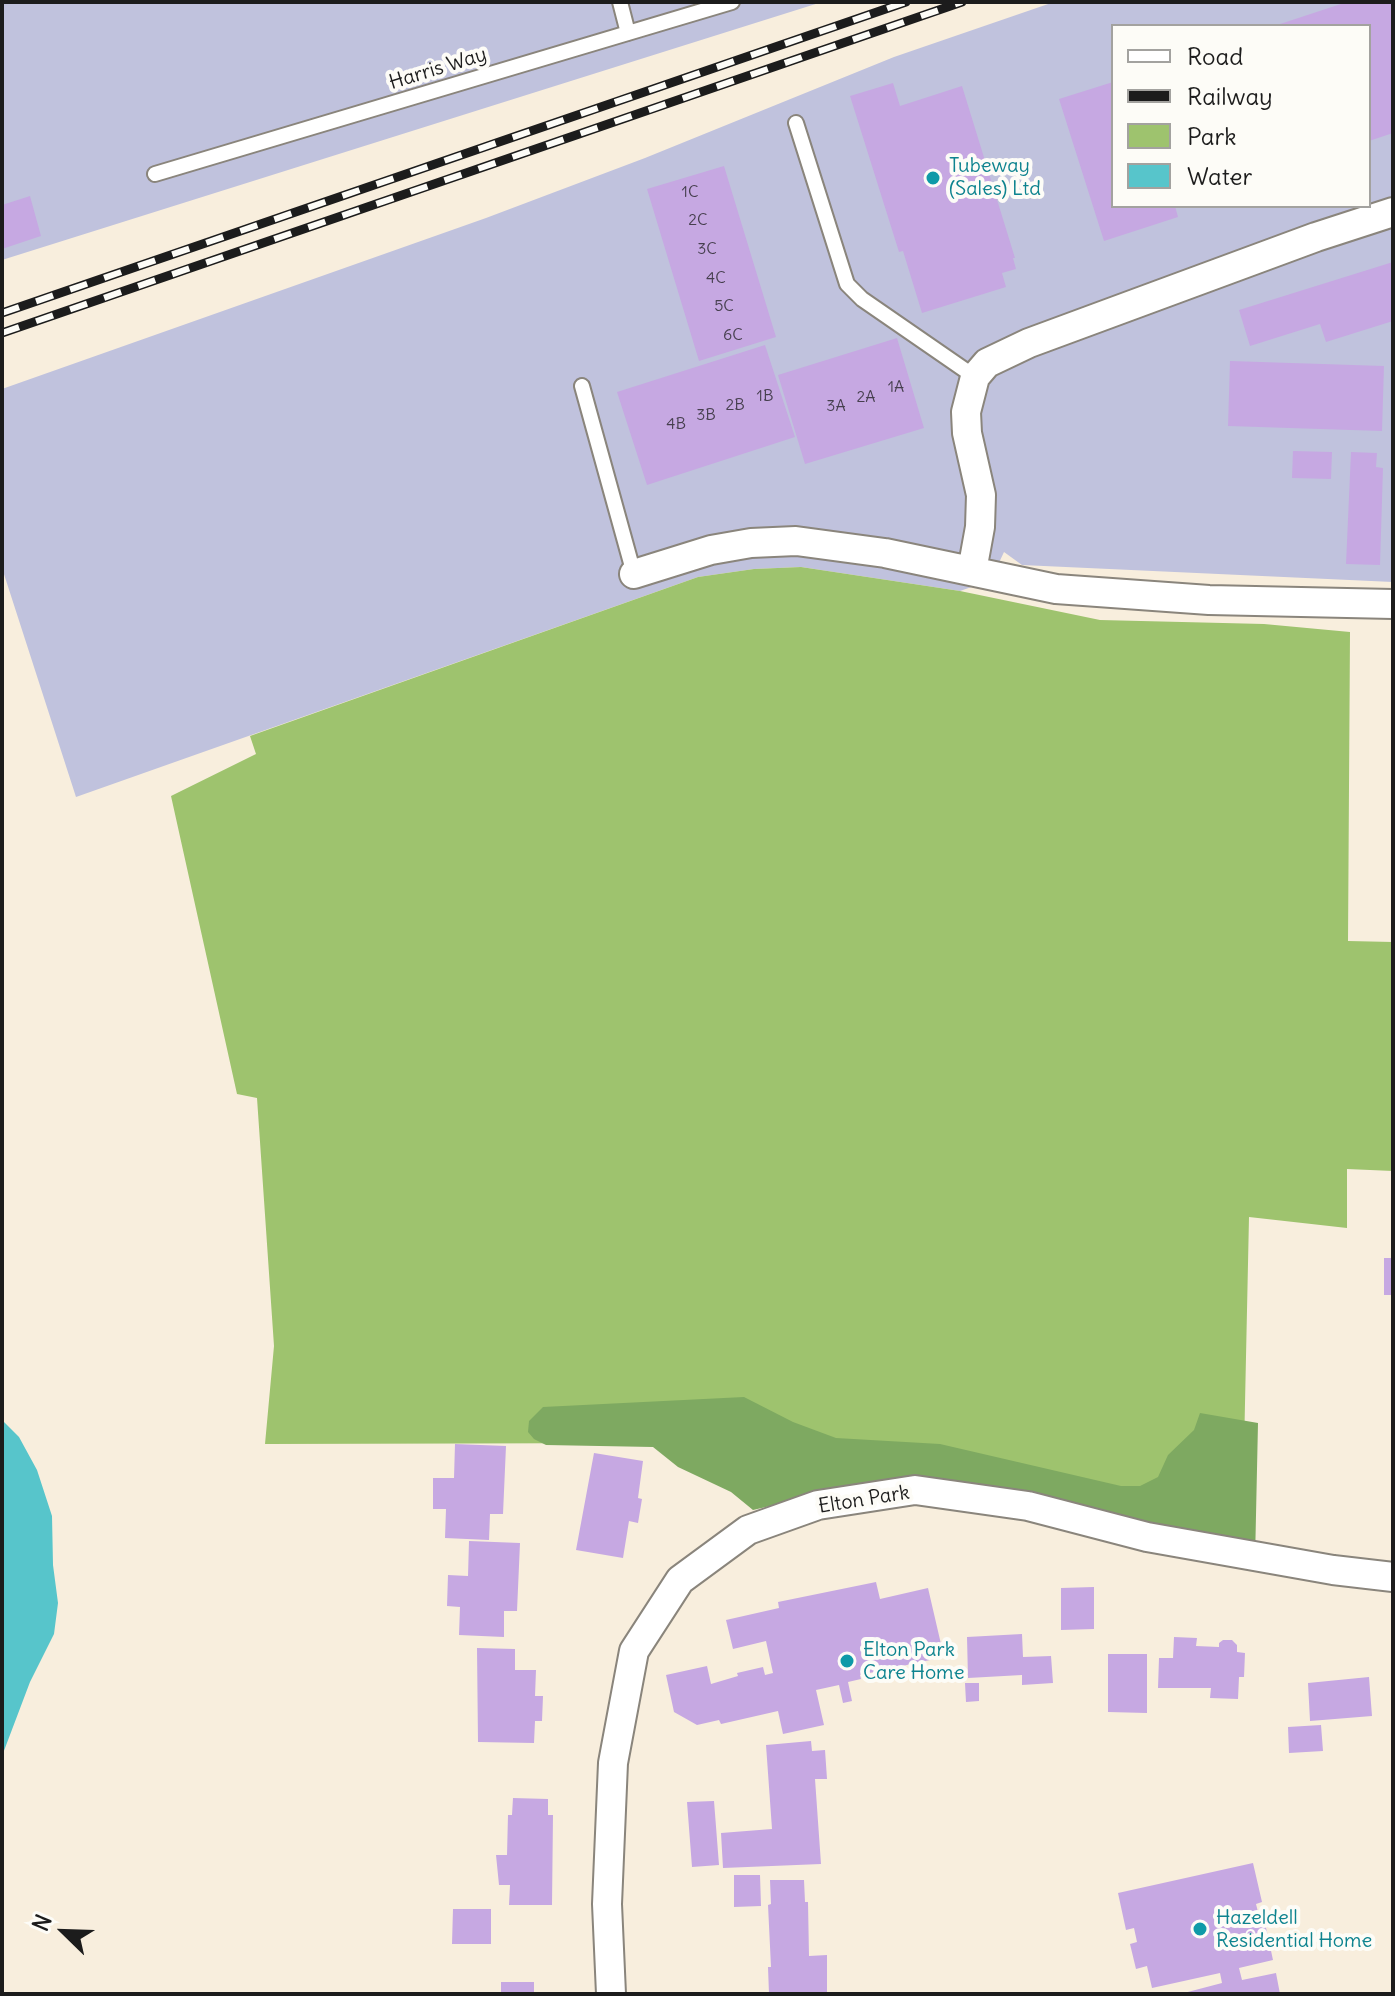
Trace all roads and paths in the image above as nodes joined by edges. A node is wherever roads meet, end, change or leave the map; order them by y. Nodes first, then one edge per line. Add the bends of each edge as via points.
1 (620, 2) edge
2 (732, 2) edge
3 (628, 33) junction
4 (796, 123) dead end
5 (155, 174) dead end
6 (1393, 212) edge
7 (975, 377) junction
8 (582, 386) dead end
9 (972, 571) junction
10 (634, 574) joint
11 (1393, 604) edge
12 (1393, 1577) edge
13 (611, 1994) edge

1 - 3 lane
2 - 3 lane, Harris Way
3 - 5 lane, Harris Way
4 - 7 lane via 847,284
6 - 7 street via 1029,343 987,363
7 - 9 street via 966,412 981,495
8 - 10 lane
9 - 10 street via 796,541 711,550
9 - 11 street via 1106,594
12 - 13 street, Elton Park via 1147,1537 1028,1506 915,1490 818,1505 748,1530 680,1580 634,1651 613,1763 607,1904

